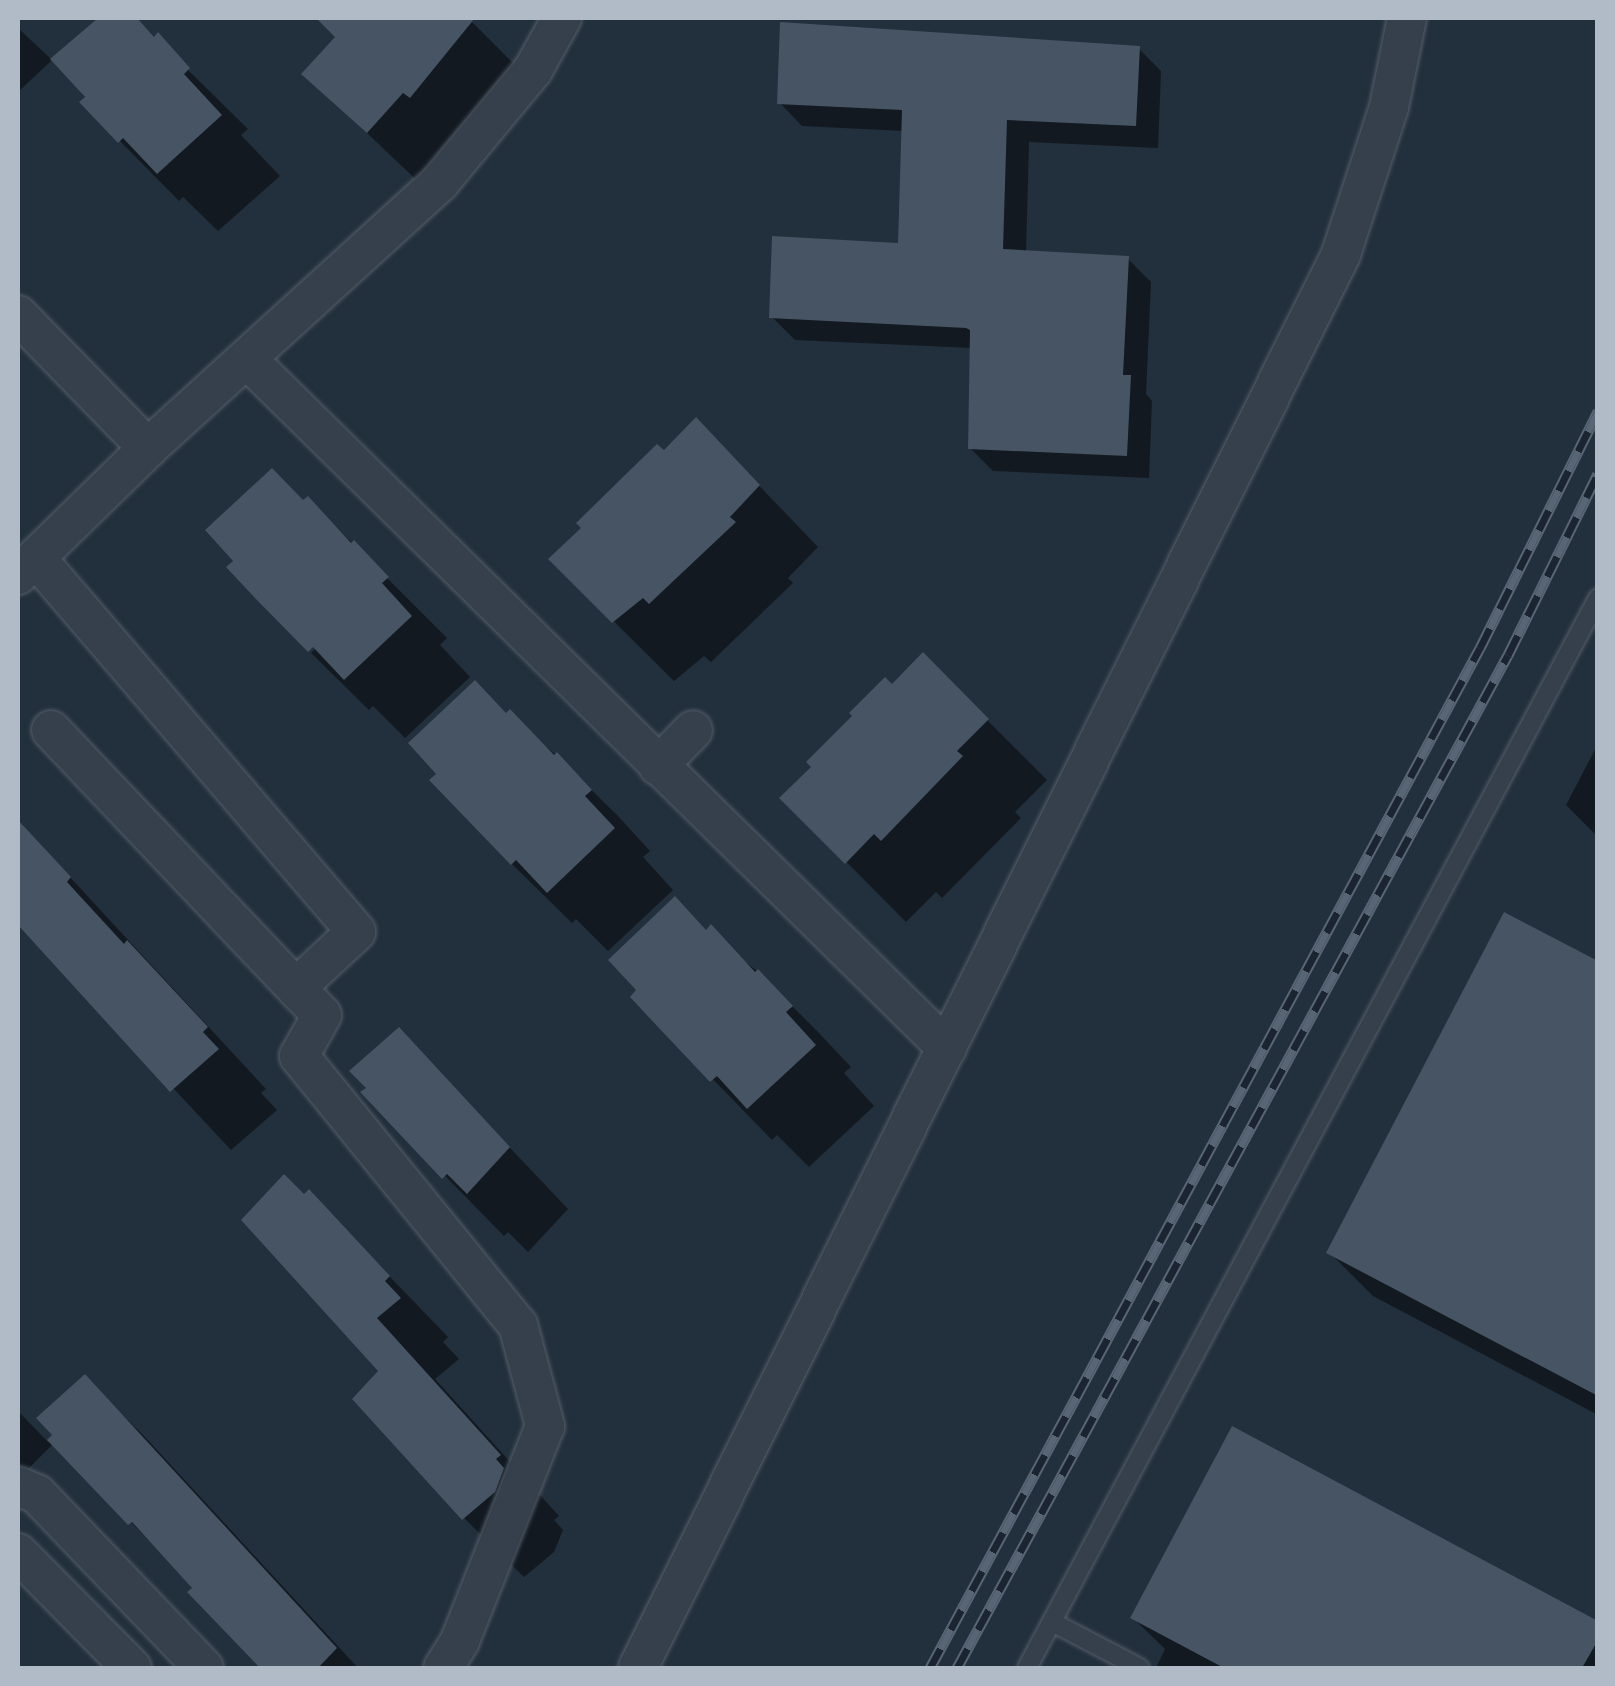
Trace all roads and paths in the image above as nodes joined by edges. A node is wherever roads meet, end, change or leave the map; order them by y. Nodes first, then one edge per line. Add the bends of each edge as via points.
1 (562, 18) edge
2 (1407, 18) edge
3 (18, 315) edge
4 (248, 360) junction
5 (148, 448) junction
6 (27, 567) edge
7 (1598, 598) edge
8 (51, 730) dead end
9 (693, 730) dead end
10 (658, 766) junction
11 (296, 988) junction
12 (947, 1048) junction
13 (18, 1486) edge
14 (18, 1553) edge
15 (1052, 1622) junction
16 (162, 1626) junction
17 (129, 1665) edge
18 (204, 1668) edge
19 (442, 1668) edge
20 (638, 1668) edge
21 (1027, 1668) edge
22 (1140, 1668) edge

1 - 4 street via 533,70 440,182
2 - 12 street via 1390,107 1341,254
3 - 5 street
4 - 5 street
4 - 10 street
5 - 6 street
6 - 11 street via 356,932
7 - 15 lane
8 - 11 street
9 - 10 street
10 - 12 street
11 - 19 street via 322,1015 299,1056 518,1325 545,1426 460,1641
12 - 20 street
13 - 16 street via 37,1494
14 - 17 street
15 - 21 lane
15 - 22 lane
16 - 17 street
16 - 18 street

